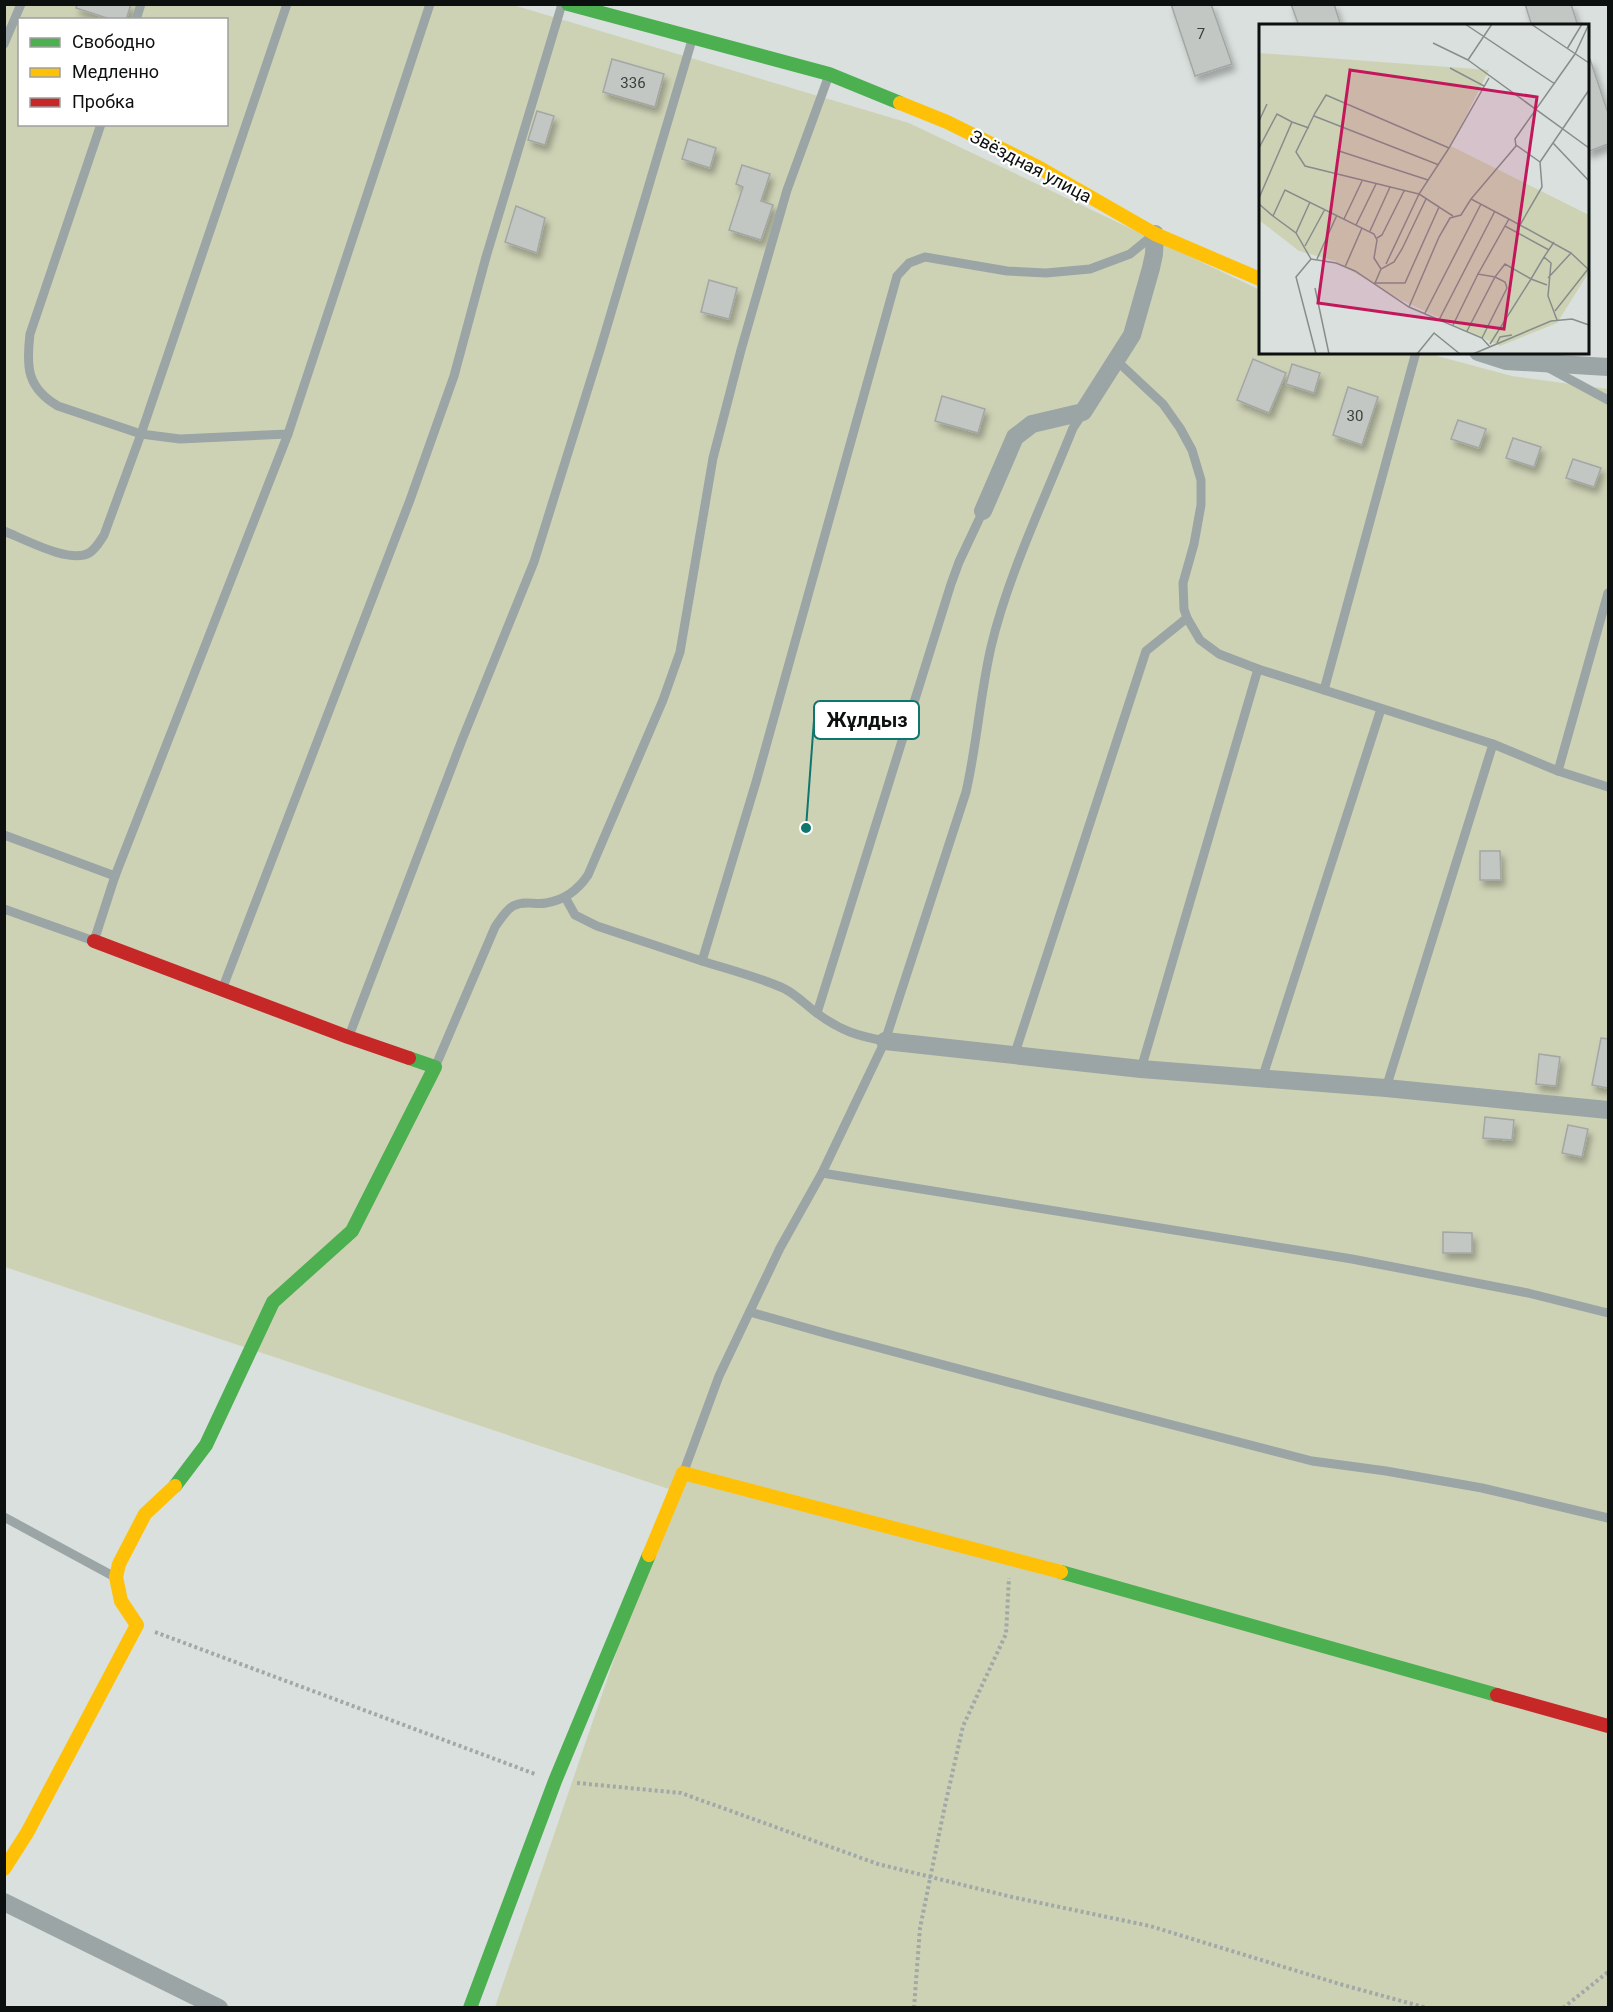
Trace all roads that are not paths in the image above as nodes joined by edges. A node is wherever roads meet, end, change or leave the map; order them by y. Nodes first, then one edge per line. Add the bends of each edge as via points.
1 (21, 4) edge
2 (287, 4) edge
3 (430, 4) edge
4 (562, 4) edge
5 (568, 4) edge
6 (693, 38) junction
7 (4, 44) edge
8 (829, 74) junction
9 (100, 126) edge
10 (1155, 234) junction
11 (1259, 279) edge
12 (1415, 354) edge
13 (1484, 354) edge
14 (1117, 361) junction
15 (1541, 364) junction
16 (1608, 367) edge
17 (1608, 400) edge
18 (1083, 412) junction
19 (141, 434) junction
20 (288, 434) junction
21 (983, 511) joint
22 (4, 531) edge
23 (1608, 593) edge
24 (1187, 618) junction
25 (1258, 669) junction
26 (1324, 690) junction
27 (1381, 709) junction
28 (1493, 744) junction
29 (1558, 771) junction
30 (1608, 787) edge
31 (4, 835) edge
32 (116, 876) junction
33 (565, 897) junction
34 (4, 909) edge
35 (94, 941) junction
36 (702, 961) junction
37 (222, 989) junction
38 (817, 1013) junction
39 (348, 1037) junction
40 (885, 1041) junction
41 (1014, 1056) junction
42 (435, 1067) junction
43 (1141, 1069) junction
44 (1262, 1079) junction
45 (1386, 1088) junction
46 (1608, 1110) edge
47 (822, 1173) junction
48 (750, 1312) junction
49 (1608, 1313) edge
50 (683, 1473) junction
51 (4, 1517) edge
52 (1608, 1518) edge
53 (116, 1577) junction
54 (1608, 1726) edge
55 (4, 1869) edge
56 (4, 1902) edge
57 (219, 2007) edge
58 (470, 2007) edge

1 - 7 lane
2 - 19 lane
3 - 20 lane
4 - 37 lane via 450,386 406,512
5 - 6 street, Звёздная улица
6 - 8 street, Звёздная улица
6 - 39 lane via 534,562
8 - 10 street, Звёздная улица via 957,127 1038,167
8 - 33 lane via 787,190 735,371 713,458 680,652 588,875 578,889
9 - 19 lane via 30,334 28,368 46,399
10 - 11 street, Звёздная улица
10 - 14 street via 1155,254 1132,335
10 - 36 lane via 1130,254 1090,269 1007,271 925,257 909,263 897,276
12 - 26 lane
13 - 15 street via 1506,361
14 - 18 street
14 - 24 lane via 1163,404 1192,450 1201,480 1201,505 1183,583
15 - 16 street
15 - 17 lane
18 - 21 street via 1032,424 1015,437
18 - 40 lane via 1004,604 991,647 966,792
19 - 20 lane via 180,439
19 - 22 lane via 104,535 88,554 60,553
20 - 32 lane
21 - 38 lane via 951,584
23 - 29 lane
24 - 25 lane via 1200,640 1219,654
24 - 41 lane via 1146,651
25 - 26 lane
25 - 43 lane
26 - 27 lane
27 - 28 lane
27 - 44 lane
28 - 29 lane
28 - 45 lane
29 - 30 lane
31 - 32 lane
32 - 35 lane
33 - 36 lane via 575,915 597,926
33 - 42 lane via 546,903 527,902 502,916
34 - 35 lane
35 - 37 street
36 - 38 lane via 783,988
37 - 39 street
38 - 40 lane via 856,1035
39 - 42 street
40 - 41 street
40 - 47 lane
41 - 43 street
42 - 53 street via 352,1231 273,1302 206,1445 178,1483 145,1514
43 - 44 street
44 - 45 street
45 - 46 street
47 - 48 lane
47 - 49 lane via 1352,1259 1528,1293
48 - 50 lane via 718,1376
48 - 52 lane via 1312,1461 1482,1488
50 - 54 street via 1010,1557
50 - 58 street via 555,1781
51 - 53 lane
53 - 55 street via 121,1601 137,1625
56 - 57 street

